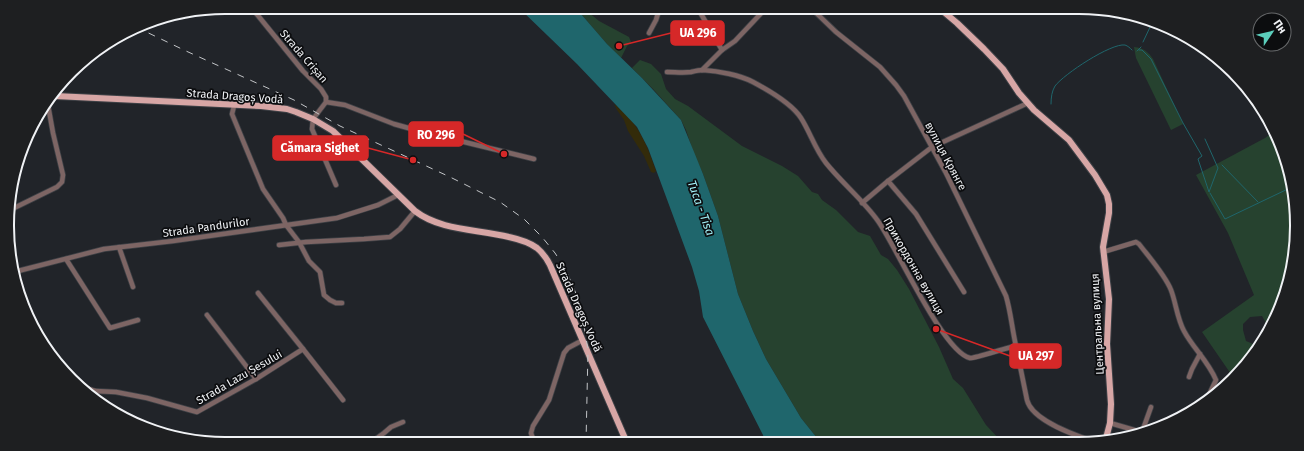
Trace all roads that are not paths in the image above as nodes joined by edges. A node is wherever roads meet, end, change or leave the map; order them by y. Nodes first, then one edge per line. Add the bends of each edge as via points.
1 (257, 14) edge
2 (658, 14) edge
3 (701, 14) edge
4 (761, 14) edge
5 (817, 14) edge
6 (946, 14) edge
7 (649, 32) dead end
8 (722, 50) junction
9 (702, 70) junction
10 (667, 72) dead end
11 (59, 96) edge
12 (326, 102) junction
13 (1028, 103) junction
14 (234, 106) junction
15 (49, 110) edge
16 (313, 119) junction
17 (932, 147) junction
18 (534, 159) dead end
19 (888, 181) junction
20 (336, 185) dead end
21 (398, 195) junction
22 (862, 203) junction
23 (15, 208) edge
24 (415, 212) junction
25 (286, 226) junction
26 (299, 242) junction
27 (278, 245) dead end
28 (119, 248) junction
29 (1103, 252) junction
30 (66, 259) junction
31 (19, 271) edge
32 (133, 287) dead end
33 (258, 292) dead end
34 (964, 292) dead end
35 (342, 303) dead end
36 (208, 315) dead end
37 (138, 320) dead end
38 (583, 340) junction
39 (1016, 346) junction
40 (303, 349) junction
41 (1200, 354) junction
42 (1189, 377) dead end
43 (256, 379) junction
44 (1211, 390) edge
45 (95, 391) edge
46 (343, 400) dead end
47 (1151, 407) dead end
48 (403, 422) dead end
49 (1110, 423) junction
50 (1143, 427) edge
51 (1134, 430) edge
52 (1107, 435) edge
53 (379, 437) edge
54 (532, 437) edge
55 (624, 437) edge
56 (1081, 437) edge

1 - 12 street, Strada Crișan via 324,93
2 - 7 street
3 - 8 street
4 - 8 street via 736,41
5 - 17 street, вулиця Крянге via 880,67 896,85
6 - 13 main road, Центральна вулиця via 984,49
8 - 9 street
9 - 10 street, Прикордонна вулиця
9 - 22 street, Прикордонна вулиця via 752,81 795,111 819,153
11 - 14 main road, Strada Dragoș Vodă
12 - 16 street
12 - 18 street via 344,105 419,131
13 - 17 street
13 - 29 main road, Центральна вулиця via 1069,140 1104,188 1109,213
14 - 16 main road, Strada Dragoș Vodă via 287,109
14 - 25 street via 232,114 263,190
15 - 23 street via 63,175 62,182 57,187
16 - 20 street via 312,129
16 - 21 main road, Strada Dragoș Vodă via 341,138
17 - 19 street
17 - 39 street, вулиця Крянге via 1006,296
19 - 22 street
19 - 34 street via 916,214
21 - 24 main road, Strada Dragoș Vodă
21 - 25 street, Strada Pandurilor via 378,205 337,218
22 - 39 street, Прикордонна вулиця via 878,222 938,326 958,350 974,358
24 - 26 street via 390,237
24 - 38 main road, Strada Dragoș Vodă via 433,222 515,238 536,247 550,265
25 - 26 street
25 - 28 street, Strada Pandurilor
26 - 27 street
26 - 35 street via 309,261 320,272 324,295 336,303
28 - 30 street, Strada Pandurilor
28 - 32 street
29 - 41 street via 1136,242 1139,244 1170,289 1183,329
29 - 49 main road, Центральна вулиця via 1109,299 1107,344 1112,404
30 - 31 street, Strada Pandurilor
30 - 37 street via 110,328
33 - 40 street
36 - 43 street
38 - 54 street via 564,353 549,400 533,426
38 - 55 main road, Strada Dragoș Vodă
39 - 56 street via 1028,405 1032,411 1067,432
40 - 43 street, Strada Lazu Șesului
40 - 46 street
41 - 42 street
41 - 44 street via 1216,380
43 - 45 street, Strada Lazu Șesului via 197,412 147,398
47 - 50 street
48 - 53 street via 391,427
49 - 51 street
49 - 52 main road, Центральна вулиця

